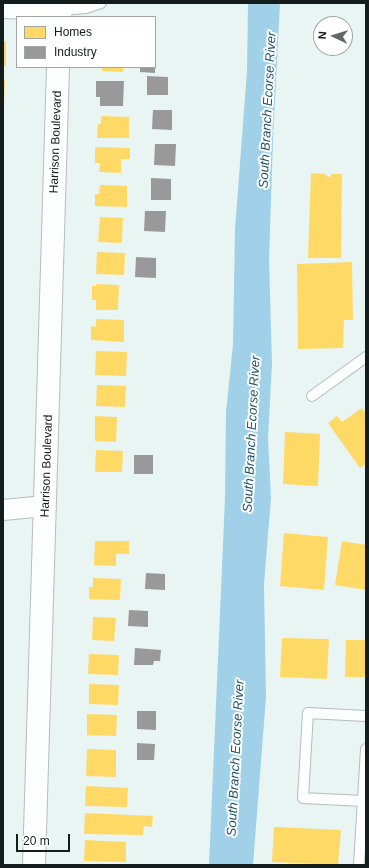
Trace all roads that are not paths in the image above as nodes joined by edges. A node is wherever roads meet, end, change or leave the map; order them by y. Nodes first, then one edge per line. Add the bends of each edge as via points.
1 (102, 3) edge
2 (3, 8) edge
3 (61, 10) edge
4 (58, 68) edge
5 (366, 357) edge
6 (312, 396) dead end
7 (46, 506) junction
8 (3, 510) edge
9 (366, 716) edge
10 (366, 749) edge
11 (363, 801) junction
12 (34, 865) edge
13 (359, 865) edge

1 - 3 lane via 86,8
2 - 3 street
4 - 7 street, Harrison Boulevard
5 - 6 lane
7 - 8 street
7 - 12 street, Harrison Boulevard
9 - 11 lane via 308,713 303,798
10 - 11 lane
11 - 13 lane

